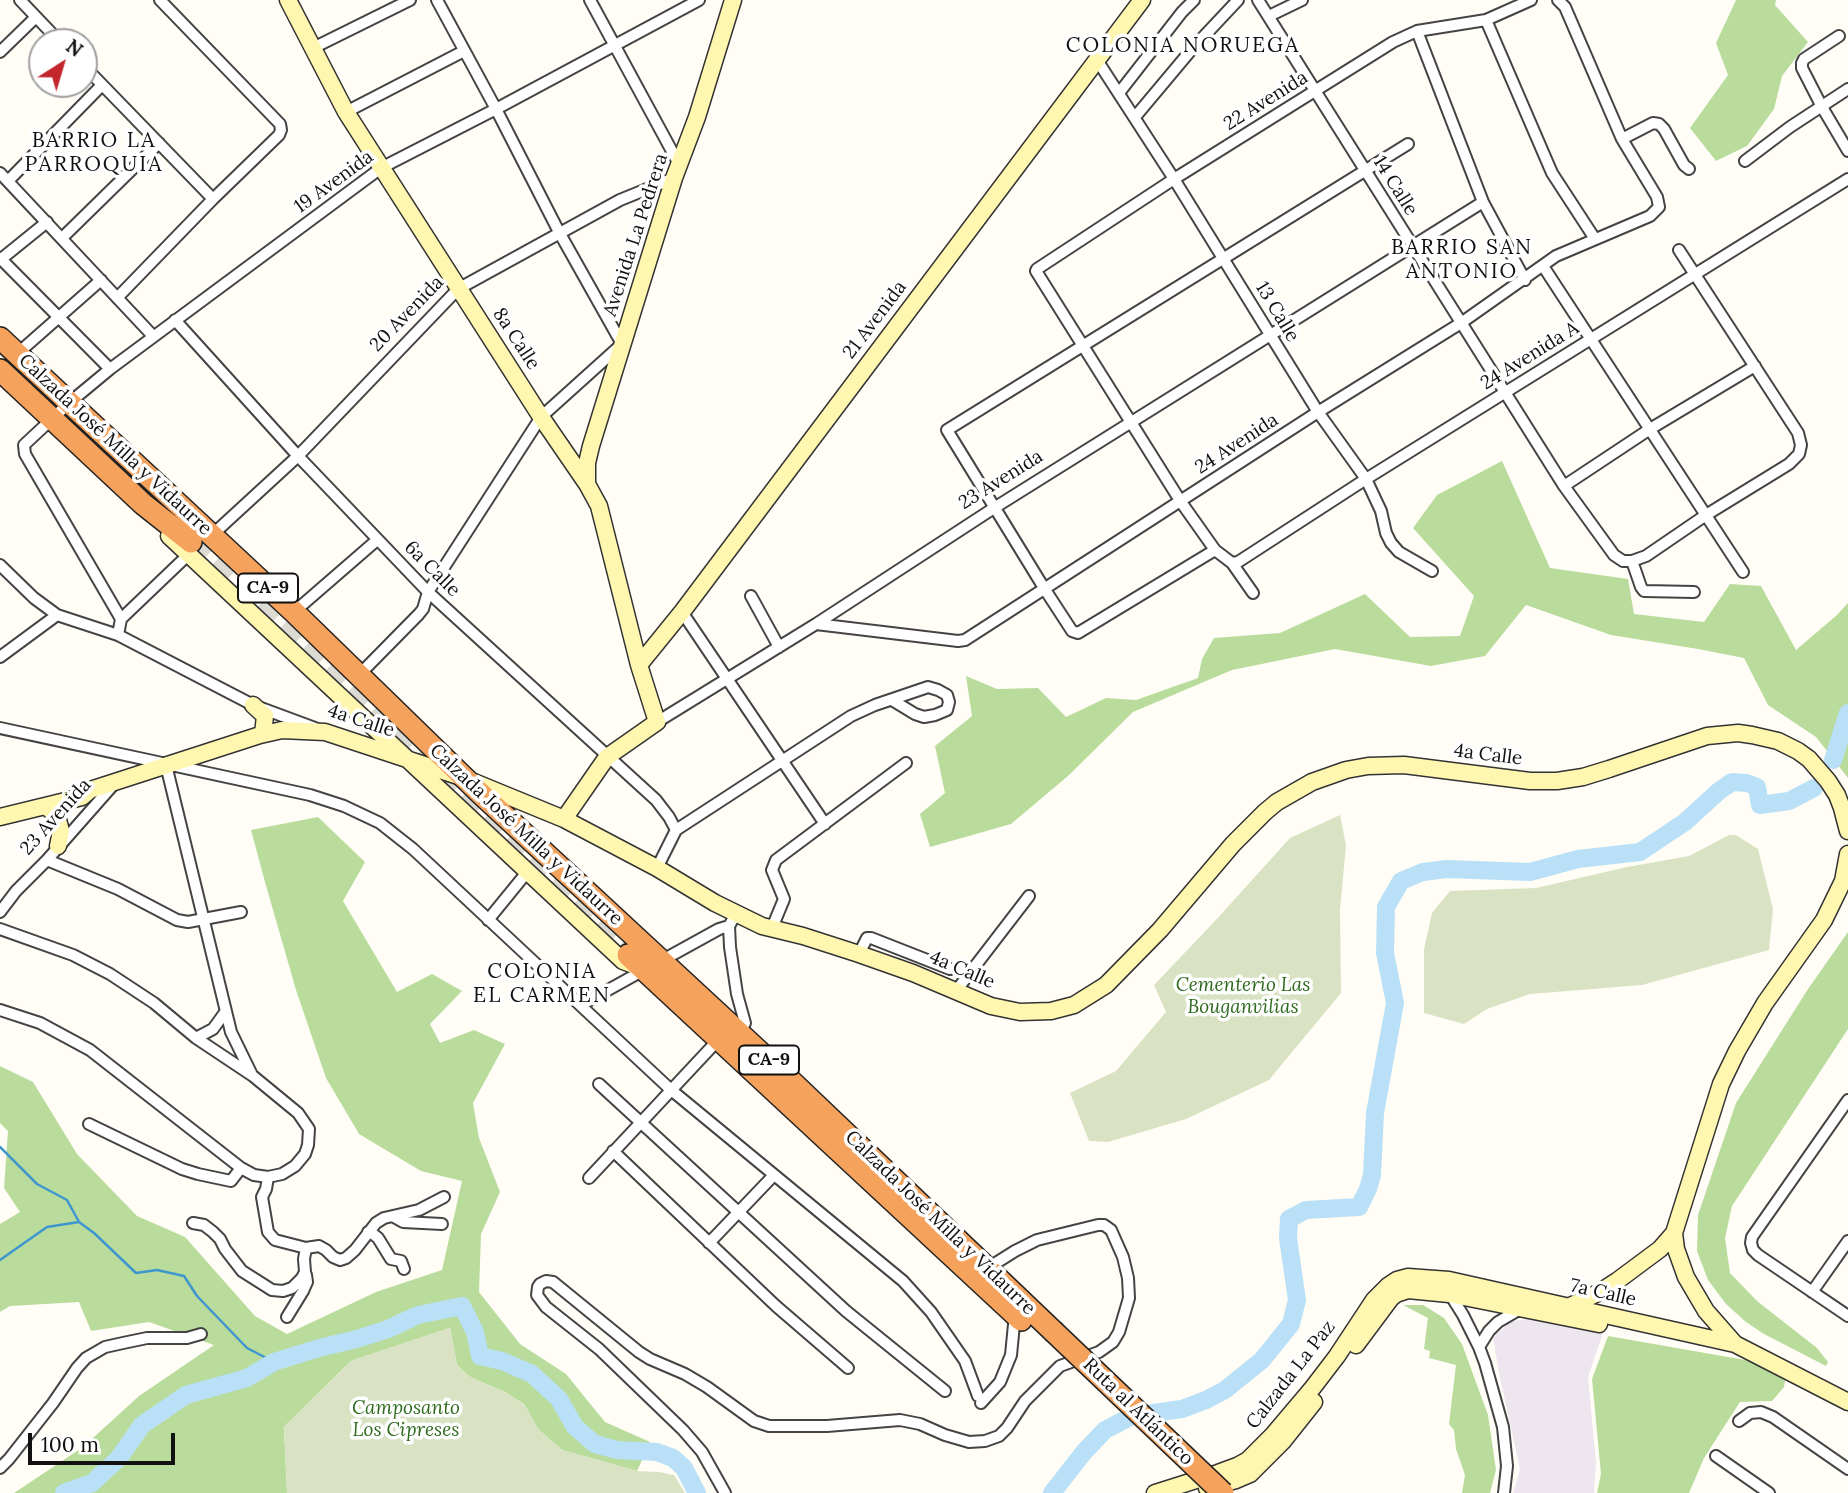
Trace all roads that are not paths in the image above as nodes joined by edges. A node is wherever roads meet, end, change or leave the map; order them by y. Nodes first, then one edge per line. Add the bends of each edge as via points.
1 (20, 0) edge
2 (160, 0) edge
3 (288, 0) edge
4 (410, 0) edge
5 (437, 0) edge
6 (590, 0) edge
7 (699, 0) edge
8 (733, 0) edge
9 (1142, 0) edge
10 (1194, 0) edge
11 (1238, 0) edge
12 (1258, 0) edge
13 (1302, 0) edge
14 (1531, 0) edge
15 (1558, 0) edge
16 (1269, 16) junction
17 (36, 17) junction
18 (1486, 20) junction
19 (47, 28) edge
20 (1417, 31) junction
21 (1839, 36) dead end
22 (616, 46) junction
23 (313, 48) junction
24 (464, 51) junction
25 (0, 52) edge
26 (1097, 60) junction
27 (98, 80) edge
28 (103, 85) junction
29 (1848, 89) edge
30 (1315, 91) junction
31 (1119, 93) junction
32 (1822, 107) junction
33 (496, 110) junction
34 (346, 112) junction
35 (1135, 117) junction
36 (1622, 139) junction
37 (159, 143) junction
38 (1408, 144) dead end
39 (1848, 151) edge
40 (1745, 161) dead end
41 (381, 168) junction
42 (1689, 169) dead end
43 (1365, 170) junction
44 (677, 172) junction
45 (4, 177) edge
46 (1174, 179) junction
47 (1848, 179) edge
48 (214, 199) junction
49 (1483, 202) junction
50 (47, 222) junction
51 (559, 232) junction
52 (62, 238) junction
53 (1595, 239) junction
54 (1412, 246) junction
55 (1679, 250) dead end
56 (1224, 258) junction
57 (0, 259) edge
58 (1544, 266) junction
59 (1696, 274) junction
60 (101, 280) junction
61 (1525, 280) junction
62 (458, 289) junction
63 (117, 298) junction
64 (59, 318) junction
65 (175, 320) junction
66 (1461, 323) junction
67 (153, 336) junction
68 (1272, 336) junction
69 (0, 338) edge
70 (1590, 340) junction
71 (622, 344) junction
72 (1083, 346) junction
73 (6, 364) edge
74 (1755, 366) junction
75 (110, 369) junction
76 (1506, 393) junction
77 (69, 403) junction
78 (1318, 412) junction
79 (541, 417) junction
80 (51, 419) junction
81 (1131, 423) junction
82 (1650, 429) junction
83 (117, 448) junction
84 (298, 456) junction
85 (1366, 479) junction
86 (587, 484) junction
87 (1564, 486) junction
88 (1181, 502) junction
89 (994, 508) junction
90 (1706, 515) junction
91 (211, 536) junction
92 (377, 540) junction
93 (190, 548) junction
94 (1215, 550) junction
95 (1628, 561) junction
96 (1232, 564) junction
97 (0, 565) edge
98 (1432, 571) dead end
99 (1743, 572) dead end
100 (1044, 588) junction
101 (428, 592) junction
102 (1694, 592) dead end
103 (1253, 593) dead end
104 (751, 596) dead end
105 (294, 612) junction
106 (682, 612) junction
107 (57, 615) junction
108 (121, 619) junction
109 (816, 624) junction
110 (118, 635) junction
111 (779, 647) junction
112 (0, 657) edge
113 (639, 665) junction
114 (359, 675) junction
115 (728, 679) junction
116 (892, 700) junction
117 (253, 705) junction
118 (657, 722) junction
119 (370, 723) junction
120 (0, 728) edge
121 (325, 732) junction
122 (263, 734) junction
123 (351, 740) junction
124 (607, 757) junction
125 (408, 759) junction
126 (781, 762) junction
127 (906, 764) dead end
128 (166, 765) junction
129 (464, 778) junction
130 (116, 782) junction
131 (90, 790) junction
132 (0, 806) edge
133 (46, 806) junction
134 (0, 817) edge
135 (564, 819) junction
136 (825, 824) junction
137 (1847, 826) edge
138 (676, 830) junction
139 (58, 846) junction
140 (1848, 854) edge
141 (47, 860) junction
142 (657, 868) junction
143 (528, 871) junction
144 (1028, 896) dead end
145 (2, 907) edge
146 (241, 912) dead end
147 (204, 918) junction
148 (488, 920) junction
149 (733, 920) junction
150 (772, 928) junction
151 (0, 929) edge
152 (859, 954) junction
153 (644, 963) junction
154 (950, 969) dead end
155 (956, 991) junction
156 (581, 1005) junction
157 (0, 1010) edge
158 (226, 1012) junction
159 (740, 1033) junction
160 (196, 1038) junction
161 (719, 1039) junction
162 (253, 1076) junction
163 (599, 1084) dead end
164 (670, 1090) junction
165 (1848, 1100) edge
166 (642, 1123) junction
167 (89, 1124) dead end
168 (613, 1152) junction
169 (241, 1168) junction
170 (774, 1175) junction
171 (268, 1177) junction
172 (589, 1178) dead end
173 (444, 1197) dead end
174 (739, 1211) junction
175 (394, 1217) junction
176 (193, 1223) dead end
177 (442, 1224) dead end
178 (368, 1232) junction
179 (1674, 1233) junction
180 (1848, 1241) edge
181 (709, 1243) junction
182 (306, 1248) junction
183 (988, 1268) junction
184 (404, 1269) dead end
185 (305, 1272) junction
186 (1446, 1284) junction
187 (1395, 1288) junction
188 (1812, 1292) junction
189 (1522, 1308) junction
190 (1563, 1311) junction
191 (1015, 1314) junction
192 (1848, 1316) edge
193 (287, 1317) dead end
194 (201, 1334) dead end
195 (1048, 1336) junction
196 (1479, 1347) junction
197 (1740, 1347) junction
198 (848, 1368) dead end
199 (945, 1391) dead end
200 (1848, 1402) edge
201 (1739, 1421) dead end
202 (1716, 1456) dead end
203 (0, 1468) edge
204 (1848, 1469) edge
205 (725, 1493) edge
206 (1155, 1493) edge
207 (1187, 1493) edge
208 (1205, 1493) edge
209 (1223, 1493) edge
210 (1504, 1493) edge
211 (1769, 1493) edge

1 - 17 street
2 - 48 street via 280,124 279,135
3 - 23 main road, 8a Calle
4 - 23 street
5 - 24 street
6 - 22 street
7 - 22 street, 19 Avenida
8 - 44 main road, Avenida La Pedrera
9 - 26 main road, 21 Avenida
10 - 31 street
11 - 35 street
12 - 16 street, 14 Calle
13 - 16 street
14 - 18 street, 22 Avenida
15 - 36 street
16 - 30 street, 14 Calle
17 - 19 street
17 - 25 street
18 - 20 street, 22 Avenida
18 - 53 street via 1552,173
20 - 30 street, 22 Avenida
20 - 49 street
21 - 32 street via 1802,63
22 - 33 street, 19 Avenida
22 - 44 street
23 - 34 main road, 8a Calle
24 - 33 street
24 - 34 street
26 - 31 street, 13 Calle
26 - 106 main road, 21 Avenida
27 - 28 street
28 - 37 street
28 - 45 street
29 - 32 street
30 - 43 street, 14 Calle
30 - 46 street, 22 Avenida
31 - 35 street, 13 Calle
32 - 39 street
32 - 40 street
33 - 41 street, 19 Avenida
33 - 51 street
34 - 41 main road, 8a Calle
35 - 46 street, 13 Calle
36 - 42 street via 1659,124
36 - 53 street, 24 Avenida via 1659,207 1650,216
37 - 48 street
37 - 52 street
38 - 43 street
41 - 62 main road, 8a Calle
41 - 65 street, 19 Avenida
43 - 54 street, 14 Calle
43 - 56 street
44 - 51 street, 20 Avenida
44 - 71 main road, Avenida La Pedrera
45 - 50 street
46 - 56 street, 13 Calle
46 - 72 street, 22 Avenida via 1037,269
47 - 59 street, 24 Avenida A
48 - 63 street
49 - 54 street, 23 Avenida
49 - 61 street
50 - 52 street
50 - 57 street
51 - 62 street, 20 Avenida
51 - 71 street
52 - 60 street
53 - 58 street, 24 Avenida
54 - 66 street, 14 Calle
54 - 68 street, 23 Avenida
55 - 59 street
56 - 68 street, 13 Calle
56 - 72 street
57 - 64 street
58 - 61 street, 24 Avenida
58 - 70 street
59 - 70 street, 24 Avenida A
59 - 74 street
60 - 63 street
60 - 64 street
61 - 66 street, 24 Avenida
62 - 79 main road, 8a Calle
62 - 84 street, 20 Avenida
63 - 67 street
64 - 73 street
64 - 75 street
65 - 67 street, 19 Avenida
65 - 84 street, 6a Calle
66 - 76 street, 14 Calle
66 - 78 street, 24 Avenida
67 - 75 street, 19 Avenida
68 - 78 street, 13 Calle
68 - 81 street, 23 Avenida
69 - 73 highway, Calzada José Milla y Vidaurre / CA-9
70 - 76 street, 24 Avenida A
70 - 82 street
71 - 79 street
71 - 86 main road, Avenida La Pedrera via 587,463
72 - 81 street
72 - 89 street via 947,430
73 - 77 highway via 48,404
73 - 80 highway, Calzada José Milla y Vidaurre / CA-9
74 - 82 street
74 - 90 street via 1798,433 1799,454
75 - 77 street, 19 Avenida
76 - 85 street, 24 Avenida A
76 - 87 street, 14 Calle
77 - 80 street, 19 Avenida
77 - 83 highway, Calzada José Milla y Vidaurre / CA-9
78 - 85 street, 13 Calle
78 - 88 street, 24 Avenida
79 - 86 main road, 8a Calle
79 - 101 street
80 - 83 highway via 75,418 104,446
80 - 93 highway, Calzada José Milla y Vidaurre / CA-9
80 - 108 street, 19 Avenida via 24,444 25,454
81 - 88 street
81 - 89 street, 23 Avenida
82 - 87 street
82 - 90 street
83 - 91 highway, Calzada José Milla y Vidaurre / CA-9
84 - 91 street, 20 Avenida
84 - 92 street, 6a Calle
85 - 96 street, 24 Avenida A
85 - 98 street, 13 Calle via 1391,543
86 - 113 main road, 8a Calle via 598,506
87 - 95 street, 14 Calle via 1614,555
88 - 94 street
88 - 100 street, 24 Avenida
89 - 100 street
89 - 109 street, 23 Avenida
90 - 95 street via 1646,556
90 - 99 street
91 - 105 highway, Calzada José Milla y Vidaurre / CA-9
92 - 101 street, 6a Calle
92 - 105 street
93 - 108 street
93 - 119 main road, Calzada José Milla y Vidaurre / CA-9
94 - 96 street
94 - 100 street via 1078,634
95 - 102 street, 14 Calle via 1644,591
96 - 103 street
97 - 107 street, 4a Calle
100 - 109 street, 24 Avenida via 965,640
101 - 114 street via 419,614
101 - 124 street, 6a Calle
104 - 111 street
105 - 114 highway, Calzada José Milla y Vidaurre / CA-9
106 - 113 main road, 21 Avenida
106 - 115 street
107 - 110 street, 4a Calle
107 - 112 street
108 - 110 street
109 - 111 street, 23 Avenida
110 - 117 street, 4a Calle
111 - 115 street, 23 Avenida
113 - 118 main road, 8a Calle
114 - 129 highway, Calzada José Milla y Vidaurre / CA-9
115 - 118 street, 23 Avenida
115 - 126 street
116 - 116 street via 924,718 947,710 949,702 947,695 928,687
116 - 126 street via 851,716
117 - 121 street, 4a Calle
117 - 122 main road via 265,716
118 - 124 main road, 23 Avenida
119 - 123 main road
119 - 125 main road, Calzada José Milla y Vidaurre / CA-9
120 - 128 street
121 - 122 main road
121 - 123 main road, 4a Calle
122 - 128 main road
123 - 125 main road, 4a Calle
124 - 135 main road, 23 Avenida
124 - 138 street, 6a Calle via 656,800
125 - 129 main road, 4a Calle
125 - 143 main road, Calzada José Milla y Vidaurre / CA-9
126 - 136 street
126 - 138 street
127 - 136 street
128 - 130 main road
128 - 147 street
128 - 148 street via 310,795 380,823
129 - 135 main road, 4a Calle
129 - 153 highway, Calzada José Milla y Vidaurre / CA-9
130 - 131 main road
130 - 139 street, 23 Avenida
131 - 132 main road via 78,788
131 - 133 main road via 82,797
133 - 134 main road
133 - 139 main road via 57,816
135 - 142 main road, 4a Calle
136 - 150 street via 773,865 784,899
137 - 155 main road, 4a Calle via 1837,795 1798,751 1778,741 1738,733 1707,736 1583,777 1557,781 1404,765 1346,770 1312,782 1265,812 1128,964 1089,997 1051,1011 1020,1012
138 - 142 street
139 - 141 street, 23 Avenida
140 - 179 main road via 1843,881 1825,919 1765,1003 1721,1084
141 - 145 street, 23 Avenida
141 - 147 street via 171,919
142 - 149 main road, 4a Calle
143 - 148 street
143 - 153 main road, Calzada José Milla y Vidaurre / CA-9 via 623,961
144 - 155 street
146 - 147 street
147 - 158 street
148 - 156 street
149 - 150 main road, 4a Calle
149 - 153 street
149 - 159 street via 730,947 745,1023
150 - 152 main road, 4a Calle
151 - 160 street via 92,964 154,1003
152 - 154 street via 871,938
152 - 155 main road, 4a Calle
153 - 156 street
153 - 159 highway, Calzada José Milla y Vidaurre / CA-9
153 - 161 highway, Calzada José Milla y Vidaurre / CA-9
156 - 164 street
157 - 169 street via 40,1023 90,1050
158 - 160 street via 213,1029
158 - 162 street
159 - 183 highway, Calzada José Milla y Vidaurre / CA-9
160 - 162 street
161 - 164 street
161 - 191 highway, Calzada José Milla y Vidaurre / CA-9
162 - 171 street via 298,1113 309,1129 308,1145 300,1160 289,1170
163 - 166 street
164 - 166 street
164 - 170 street
165 - 188 street via 1752,1237 1754,1251
166 - 168 street
166 - 174 street
167 - 169 street via 198,1174 231,1181
168 - 172 street
168 - 181 street
169 - 171 street
170 - 174 street
170 - 191 street via 903,1281 965,1361 979,1400 1000,1382 1011,1355
171 - 182 street via 262,1198 268,1232 275,1240
173 - 175 street
174 - 181 street
174 - 199 street via 846,1311
175 - 177 street via 403,1222
175 - 178 street via 384,1218
176 - 185 street via 213,1232 242,1271 272,1290 292,1288
178 - 182 street via 355,1250 340,1260 318,1246
178 - 184 street
179 - 190 main road via 1660,1250 1617,1281
179 - 197 main road via 1686,1277 1706,1311
180 - 188 street
181 - 198 street
182 - 185 street
183 - 195 highway, Calzada José Milla y Vidaurre / CA-9
183 - 205 street via 1037,1240 1104,1225 1123,1257 1129,1298 1113,1342 1060,1366 999,1436 969,1442 900,1420 827,1426 769,1426 754,1421 707,1387 639,1352 553,1282 540,1284 537,1295 546,1307 599,1349 683,1430 702,1452
185 - 193 street via 307,1282
186 - 187 main road
186 - 189 main road, 7a Calle
186 - 190 main road, 7a Calle
186 - 196 street
187 - 206 main road, Calzada La Paz via 1374,1300 1311,1391 1252,1456 1237,1466
187 - 207 main road, Calzada La Paz via 1338,1372 1254,1471
188 - 192 street
189 - 190 main road, 7a Calle
189 - 196 street via 1498,1322
190 - 197 main road, 7a Calle
191 - 195 highway, Calzada José Milla y Vidaurre / CA-9
194 - 203 street via 135,1340 86,1358
195 - 208 highway, Ruta al Atlántico
195 - 209 highway, Ruta al Atlántico, bridge
196 - 210 street via 1503,1427
197 - 200 main road, 7a Calle
201 - 204 street via 1750,1413 1773,1417
202 - 211 street

